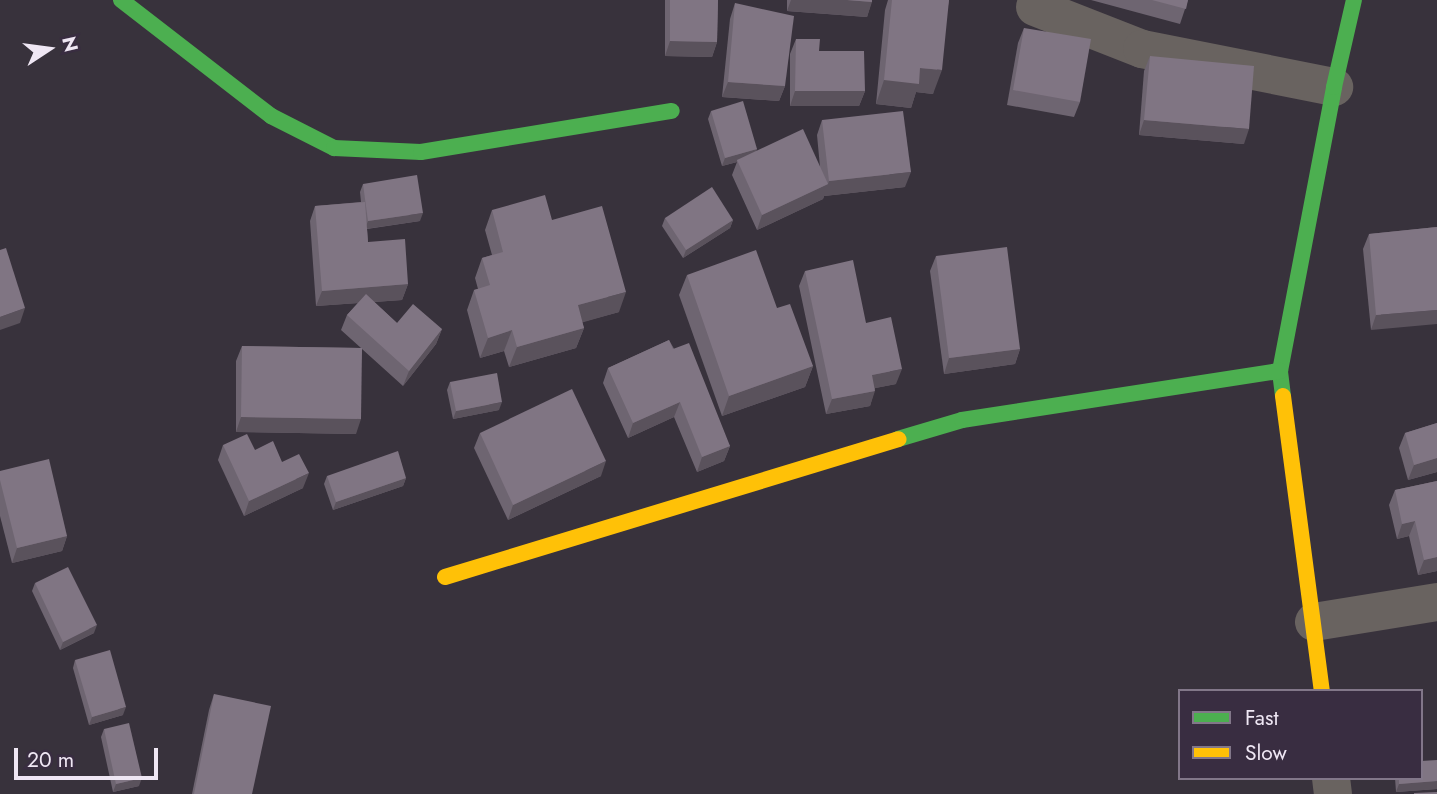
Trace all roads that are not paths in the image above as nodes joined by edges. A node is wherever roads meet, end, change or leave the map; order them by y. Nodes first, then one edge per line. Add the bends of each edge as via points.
1 (121, 0) edge
2 (1354, 0) edge
3 (1035, 6) dead end
4 (1334, 87) junction
5 (672, 111) dead end
6 (1280, 371) junction
7 (445, 577) dead end
8 (1437, 602) edge
9 (1314, 622) junction
10 (1322, 689) edge

1 - 5 street via 271,116 334,148 421,152
2 - 4 street
3 - 4 street via 1142,49
4 - 6 street
6 - 7 street via 962,419
6 - 9 street
8 - 9 street
9 - 10 street

